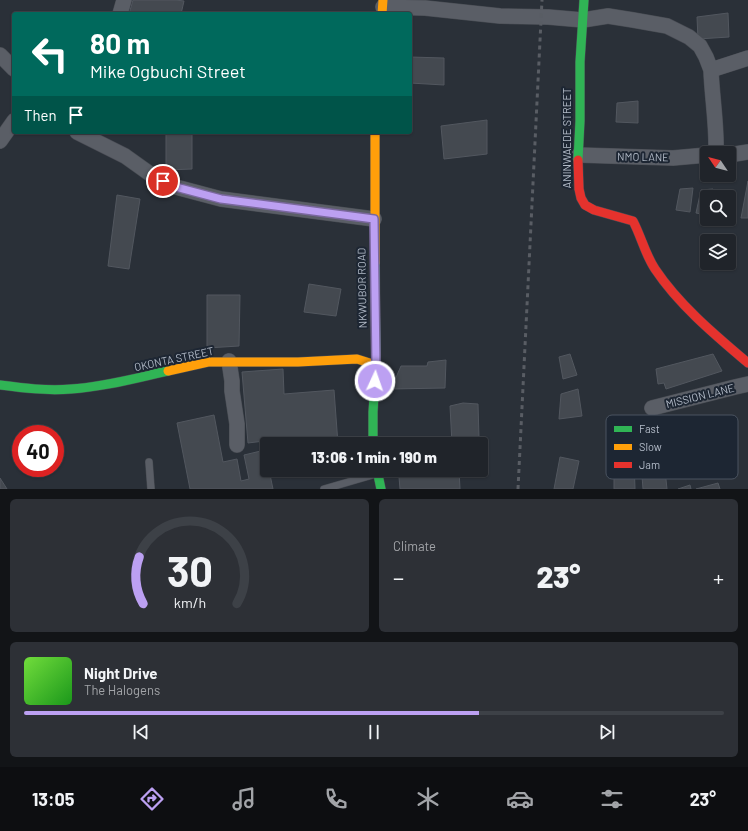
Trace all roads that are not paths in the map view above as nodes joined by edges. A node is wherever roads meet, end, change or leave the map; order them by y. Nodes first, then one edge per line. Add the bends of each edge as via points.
1 (124, 0) edge
2 (584, 0) edge
3 (382, 7) edge
4 (121, 12) edge
5 (583, 20) junction
6 (0, 55) edge
7 (748, 58) edge
8 (12, 68) edge
9 (711, 70) junction
10 (12, 124) edge
11 (80, 134) edge
12 (375, 134) edge
13 (0, 141) edge
14 (716, 146) edge
15 (748, 152) edge
16 (736, 153) edge
17 (579, 155) junction
18 (700, 156) edge
19 (374, 219) junction
20 (229, 361) junction
21 (748, 363) edge
22 (376, 365) junction
23 (748, 384) edge
24 (0, 385) edge
25 (652, 408) dead end
26 (373, 437) edge
27 (237, 445) dead end
28 (149, 462) dead end
29 (362, 477) edge
30 (379, 477) edge
31 (151, 489) edge
32 (324, 489) edge
33 (381, 489) edge

1 - 4 street
2 - 5 street, ANINWAEDE STREET
3 - 5 street
5 - 9 street via 608,16 667,26 690,37 700,46
5 - 17 street, ANINWAEDE STREET via 579,81
6 - 8 street
7 - 9 street
9 - 14 street
10 - 13 street
11 - 19 street via 125,156 172,186 198,194
12 - 19 street, NKWUBOR ROAD
15 - 16 street
17 - 18 street, NMO LANE via 673,158
17 - 21 street, ANINWAEDE STREET via 580,195 584,204 590,210 633,221 654,268 711,332
19 - 22 street, NKWUBOR ROAD
20 - 22 street, OKONTA STREET via 298,362 357,359
20 - 24 street, OKONTA STREET via 208,362 124,381 71,388 28,389
20 - 27 street
22 - 26 street, NKWUBOR ROAD
23 - 25 street, MISSION LANE
28 - 31 lane
29 - 32 lane
30 - 33 street

